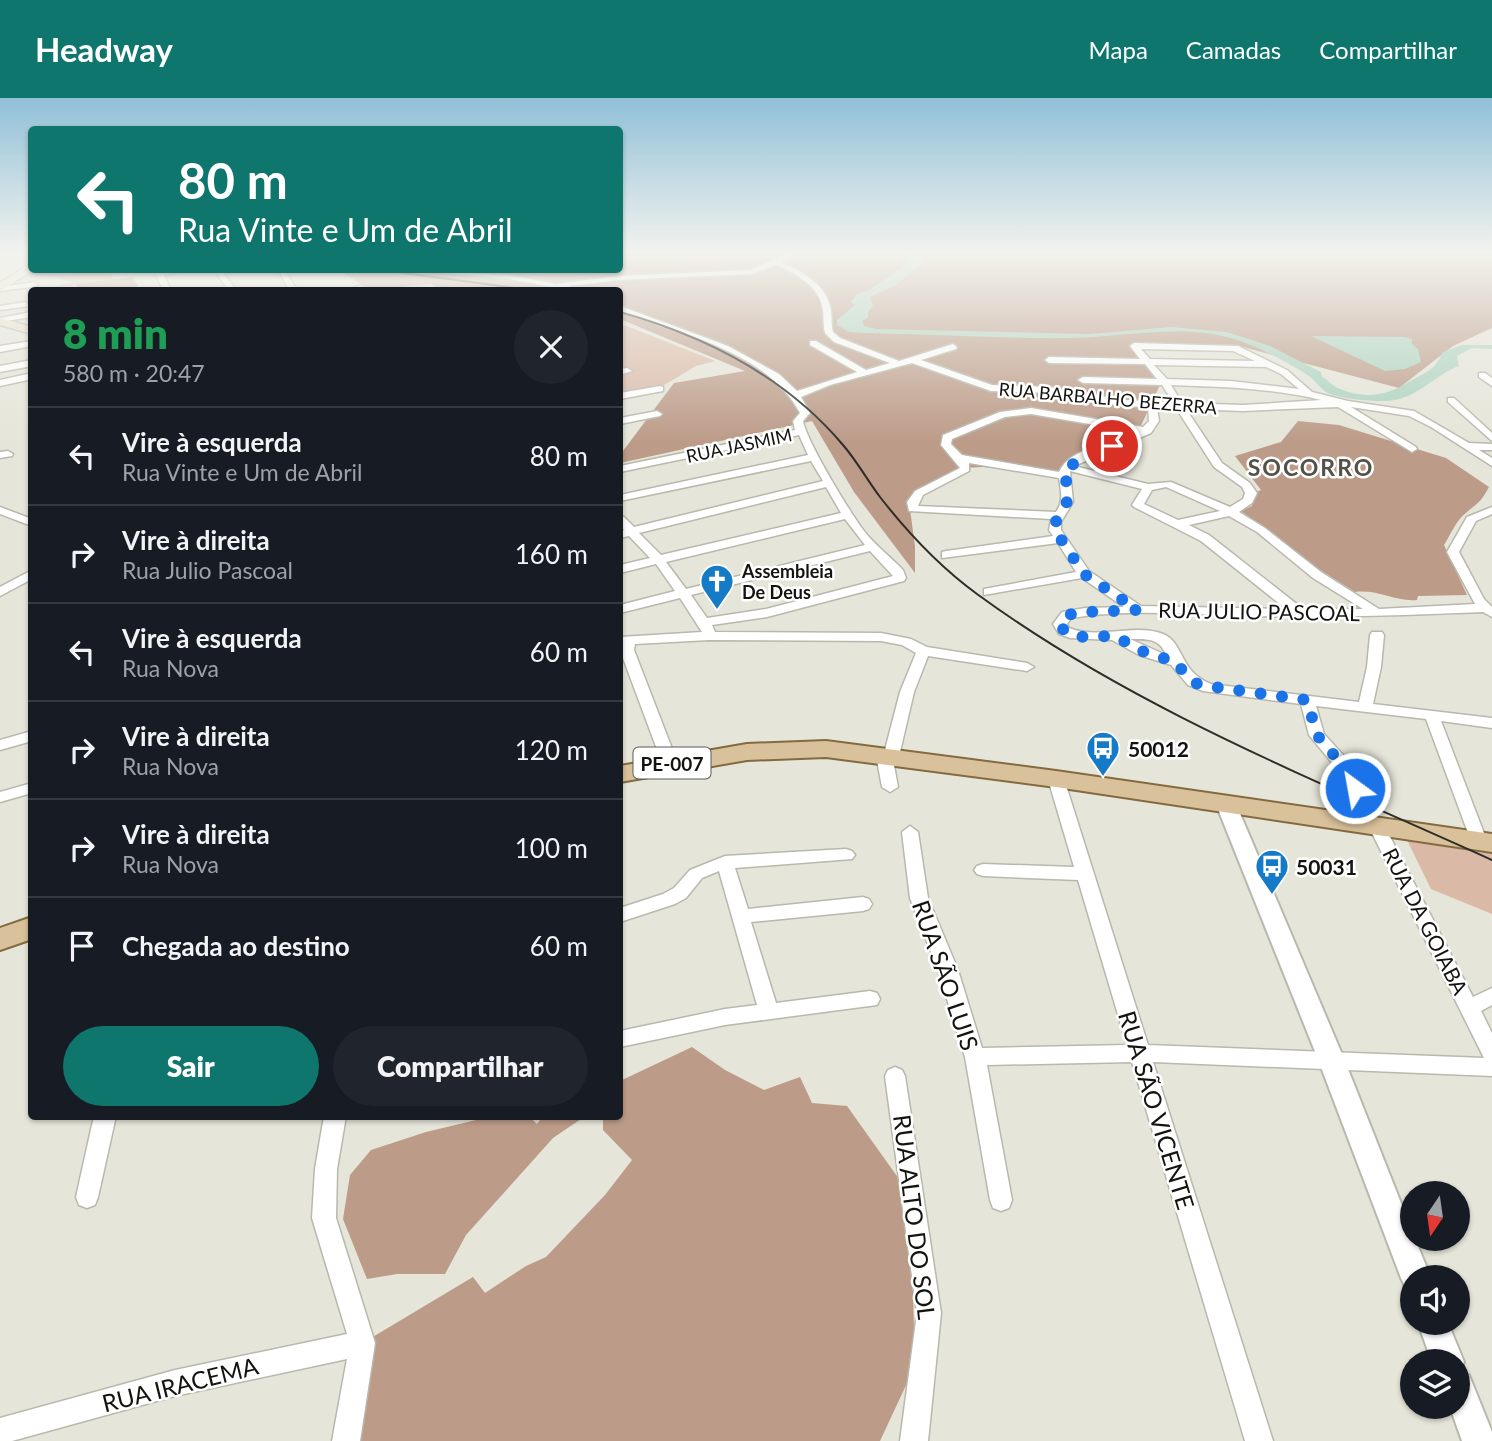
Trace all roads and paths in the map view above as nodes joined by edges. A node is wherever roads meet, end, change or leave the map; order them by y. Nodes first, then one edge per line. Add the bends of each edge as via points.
1 (20, 317) edge
2 (646, 317) edge
3 (827, 317) edge
4 (0, 321) edge
5 (28, 330) edge
6 (28, 344) edge
7 (813, 344) dead end
8 (919, 347) dead end
9 (953, 348) dead end
10 (0, 349) edge
11 (934, 354) junction
12 (912, 360) junction
13 (954, 360) dead end
14 (1049, 360) dead end
15 (1148, 363) junction
16 (28, 364) edge
17 (900, 364) junction
18 (1268, 364) junction
19 (0, 369) edge
20 (867, 373) junction
21 (1482, 375) dead end
22 (28, 377) edge
23 (1083, 380) dead end
24 (0, 383) edge
25 (1165, 383) junction
26 (1492, 383) edge
27 (660, 389) dead end
28 (1310, 393) junction
29 (623, 395) edge
30 (794, 396) junction
31 (1451, 400) dead end
32 (1152, 404) junction
33 (1343, 404) junction
34 (1178, 406) junction
35 (657, 414) dead end
36 (623, 420) edge
37 (1147, 431) junction
38 (800, 432) junction
39 (1492, 438) edge
40 (1466, 446) junction
41 (1492, 447) edge
42 (1412, 449) dead end
43 (814, 457) junction
44 (958, 458) junction
45 (1492, 463) edge
46 (623, 468) edge
47 (1066, 471) junction
48 (830, 484) junction
49 (1148, 487) junction
50 (623, 497) edge
51 (0, 510) edge
52 (1492, 510) edge
53 (1231, 512) junction
54 (847, 515) junction
55 (1058, 516) junction
56 (28, 521) edge
57 (1177, 524) junction
58 (625, 533) edge
59 (1061, 539) junction
60 (871, 547) junction
61 (946, 555) dead end
62 (660, 560) junction
63 (623, 568) edge
64 (1084, 574) junction
65 (28, 576) edge
66 (0, 592) edge
67 (989, 592) dead end
68 (682, 593) junction
69 (623, 608) edge
70 (1138, 610) junction
71 (1488, 611) edge
72 (1298, 612) junction
73 (1376, 612) junction
74 (707, 629) junction
75 (1377, 635) dead end
76 (623, 646) edge
77 (923, 651) junction
78 (1027, 667) dead end
79 (1307, 700) junction
80 (1365, 708) junction
81 (1432, 716) junction
82 (1492, 723) edge
83 (28, 737) edge
84 (0, 745) edge
85 (888, 756) junction
86 (670, 764) junction
87 (623, 773) edge
88 (1056, 779) junction
89 (890, 787) dead end
90 (1355, 788) dead end
91 (28, 789) edge
92 (0, 797) edge
93 (1226, 804) junction
94 (1377, 827) junction
95 (910, 832) dead end
96 (1486, 842) edge
97 (846, 855) dead end
98 (725, 862) junction
99 (983, 870) dead end
100 (1084, 874) junction
101 (863, 904) dead end
102 (623, 914) edge
103 (740, 916) junction
104 (28, 929) edge
105 (0, 939) edge
106 (1492, 996) edge
107 (870, 999) dead end
108 (1470, 1007) junction
109 (768, 1010) junction
110 (623, 1038) edge
111 (1139, 1053) junction
112 (1492, 1053) edge
113 (975, 1057) junction
114 (1331, 1059) junction
115 (1492, 1067) edge
116 (895, 1076) dead end
117 (104, 1120) edge
118 (334, 1120) edge
119 (87, 1196) dead end
120 (1001, 1200) dead end
121 (1411, 1265) edge
122 (362, 1343) junction
123 (1470, 1417) edge
124 (0, 1430) edge
125 (346, 1441) edge
126 (914, 1441) edge
127 (1258, 1441) edge
128 (1479, 1441) edge

1 - 4 street
2 - 30 street via 766,368
3 - 17 street via 828,333 837,340
4 - 5 main road
6 - 10 street
7 - 20 street
8 - 11 street
9 - 11 street
11 - 12 street
11 - 13 street
12 - 17 street
12 - 32 street, RUA BARBALHO BEZERRA via 991,388 1049,390
14 - 15 street
15 - 18 street
15 - 18 street via 1134,345 1228,347
15 - 25 street
16 - 19 street
17 - 20 street
18 - 28 street
20 - 30 street
21 - 26 street
22 - 24 street
23 - 25 street
25 - 28 street
25 - 34 street
27 - 29 street
28 - 33 street
30 - 38 street via 805,413 798,421
31 - 39 street
32 - 34 street, RUA BARBALHO BEZERRA
32 - 37 street via 1154,421
33 - 34 street, RUA BARBALHO BEZERRA
33 - 40 street via 1411,413
33 - 42 street
34 - 53 street via 1218,465 1251,493 1245,504
35 - 36 street
37 - 44 street via 1049,412 1012,412 947,437 946,445
37 - 47 street via 1088,455
38 - 43 street, RUA JASMIM
38 - 46 street, RUA JASMIM
40 - 41 street
40 - 45 street
43 - 48 street, RUA JASMIM
43 - 50 street
44 - 47 street
44 - 55 street via 965,469 915,496 913,509
47 - 49 street
47 - 55 street via 1068,500
48 - 54 street, RUA JASMIM
48 - 58 street
49 - 53 street via 1167,484
49 - 57 street via 1138,505
51 - 56 street
52 - 71 street via 1471,519 1453,552
53 - 57 street
53 - 73 street
54 - 60 street, RUA JASMIM
54 - 62 street
55 - 59 street via 1054,525
57 - 72 street via 1221,549
58 - 62 street
59 - 61 street
59 - 64 street
60 - 68 street
60 - 74 street, RUA JASMIM via 900,578
62 - 63 street
62 - 68 street
64 - 67 street
64 - 70 street
65 - 66 street
68 - 69 street
68 - 74 street
70 - 72 street, RUA JULIO PASCOAL
70 - 79 street, RUA JULIO PASCOAL via 1067,615 1061,628 1075,637 1159,636 1171,647 1188,678 1199,685
71 - 73 street, RUA JULIO PASCOAL
72 - 73 street, RUA JULIO PASCOAL
74 - 76 street
74 - 77 street via 881,637
75 - 80 street
76 - 86 street
77 - 78 street
77 - 85 street
79 - 80 street
79 - 90 street via 1317,735
80 - 81 street
81 - 82 street
81 - 96 street
83 - 84 street
85 - 86 main road, PE-007 via 788,749
85 - 88 main road, PE-007
85 - 89 street
86 - 87 main road, PE-007
88 - 93 main road, PE-007
88 - 100 street, RUA SÃO VICENTE
91 - 92 street
93 - 94 main road, PE-007
93 - 114 street
94 - 96 main road, PE-007
94 - 108 street, RUA DA GOIABA
95 - 113 street, RUA SÃO LUIS via 919,898
97 - 98 street
98 - 102 street via 696,874 669,900
98 - 103 street
99 - 100 street
100 - 111 street, RUA SÃO VICENTE
101 - 103 street
103 - 109 street
104 - 105 main road
106 - 108 street
107 - 109 street
108 - 112 street, RUA DA GOIABA
109 - 110 street
111 - 113 street
111 - 114 street
111 - 127 street, RUA SÃO VICENTE
113 - 120 street, RUA SÃO LUIS
114 - 115 street
114 - 121 street
116 - 126 street, RUA ALTO DO SOL via 929,1313
117 - 119 street
118 - 122 street via 324,1218
122 - 124 street, RUA IRACEMA via 175,1383
122 - 125 street
123 - 128 street

